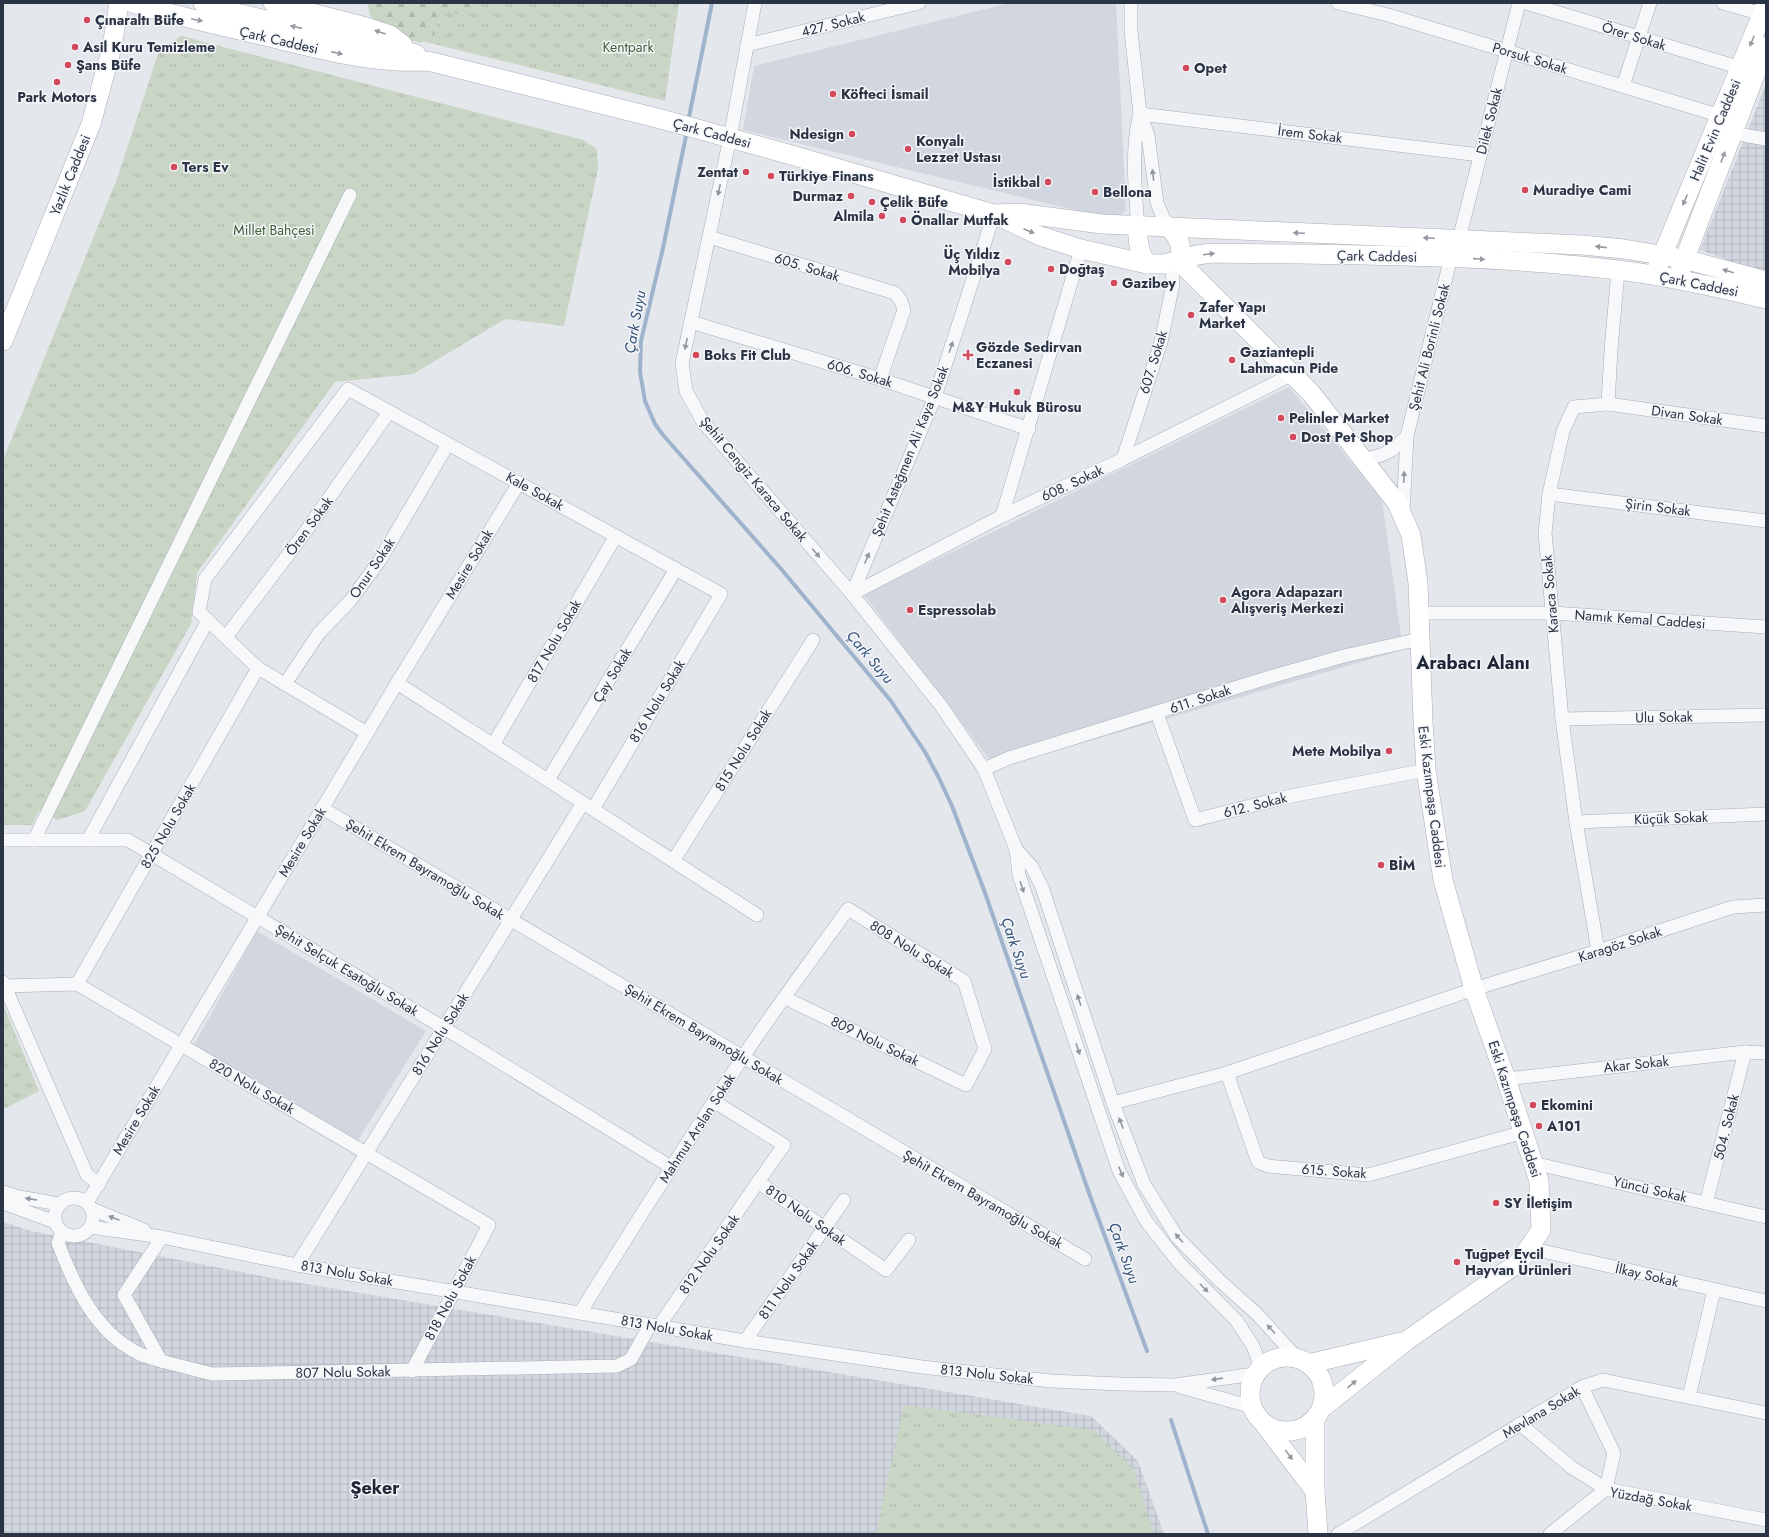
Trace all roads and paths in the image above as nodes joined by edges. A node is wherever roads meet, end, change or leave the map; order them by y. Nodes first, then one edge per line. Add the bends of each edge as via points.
1 (119, 3) edge
2 (132, 3) edge
3 (203, 3) edge
4 (274, 3) edge
5 (755, 3) edge
6 (920, 3) edge
7 (1132, 3) edge
8 (1338, 3) edge
9 (1519, 3) edge
10 (1526, 3) edge
11 (1650, 3) edge
12 (1723, 3) edge
13 (1390, 9) edge
14 (1764, 9) edge
15 (1639, 38) junction
16 (747, 45) junction
17 (1766, 46) edge
18 (1506, 50) junction
19 (420, 57) junction
20 (1741, 68) junction
21 (1623, 86) junction
22 (1140, 114) junction
23 (1723, 126) junction
24 (723, 136) junction
25 (1766, 139) edge
26 (1480, 156) junction
27 (350, 195) dead end
28 (994, 214) junction
29 (1138, 226) junction
30 (1167, 226) junction
31 (709, 237) junction
32 (1459, 238) junction
33 (1081, 249) junction
34 (1662, 255) junction
35 (1451, 257) junction
36 (1684, 259) junction
37 (1175, 262) junction
38 (1147, 264) junction
39 (1618, 270) junction
40 (1655, 276) junction
41 (1677, 280) junction
42 (1766, 281) edge
43 (1766, 299) edge
44 (691, 322) junction
45 (3, 341) edge
46 (1293, 374) junction
47 (880, 379) junction
48 (935, 397) junction
49 (1608, 404) junction
50 (389, 412) junction
51 (1766, 426) edge
52 (1029, 429) junction
53 (1406, 436) junction
54 (448, 444) junction
55 (1123, 459) junction
56 (1364, 460) junction
57 (519, 483) junction
58 (1549, 494) junction
59 (1002, 516) junction
60 (1403, 516) junction
61 (1766, 521) edge
62 (616, 536) junction
63 (676, 569) junction
64 (721, 594) joint
65 (852, 594) junction
66 (1552, 612) junction
67 (1419, 613) junction
68 (208, 620) junction
69 (1766, 627) edge
70 (226, 637) junction
71 (1420, 639) junction
72 (813, 640) dead end
73 (258, 668) junction
74 (397, 683) junction
75 (285, 684) junction
76 (1157, 713) junction
77 (1766, 715) edge
78 (1562, 719) junction
79 (367, 733) junction
80 (493, 745) junction
81 (984, 769) junction
82 (1426, 770) junction
83 (548, 780) junction
84 (588, 806) junction
85 (322, 808) junction
86 (1766, 814) edge
87 (1576, 822) junction
88 (3, 840) edge
89 (34, 840) junction
90 (88, 840) junction
91 (1016, 849) junction
92 (152, 854) junction
93 (673, 861) junction
94 (1766, 905) edge
95 (848, 909) joint
96 (757, 915) dead end
97 (257, 917) junction
98 (511, 920) junction
99 (1598, 951) junction
100 (4, 984) edge
101 (77, 984) junction
102 (1474, 989) junction
103 (785, 998) junction
104 (444, 1028) junction
105 (181, 1045) junction
106 (1745, 1052) junction
107 (1766, 1053) edge
108 (743, 1057) junction
109 (1227, 1073) junction
110 (1506, 1079) junction
111 (966, 1085) joint
112 (715, 1102) junction
113 (1114, 1103) junction
114 (1524, 1132) junction
115 (366, 1154) junction
116 (1533, 1163) junction
117 (671, 1168) junction
118 (758, 1182) junction
119 (98, 1184) junction
120 (3, 1192) edge
121 (844, 1200) dead end
122 (3, 1203) edge
123 (1706, 1203) junction
124 (59, 1204) junction
125 (90, 1206) junction
126 (1766, 1217) edge
127 (489, 1225) joint
128 (59, 1227) junction
129 (90, 1228) junction
130 (825, 1228) junction
131 (162, 1237) junction
132 (909, 1240) dead end
133 (1529, 1248) junction
134 (1086, 1259) dead end
135 (297, 1265) junction
136 (1714, 1290) junction
137 (454, 1291) junction
138 (1766, 1300) edge
139 (580, 1313) junction
140 (654, 1326) junction
141 (745, 1341) junction
142 (1406, 1341) junction
143 (161, 1361) junction
144 (1303, 1361) junction
145 (1258, 1370) junction
146 (412, 1371) junction
147 (1175, 1385) junction
148 (1582, 1387) junction
149 (1689, 1397) junction
150 (1252, 1407) junction
151 (1318, 1413) junction
152 (1766, 1413) edge
153 (1265, 1424) junction
154 (1520, 1424) junction
155 (1606, 1489) junction
156 (1315, 1491) junction
157 (1766, 1520) edge
158 (1318, 1534) edge
159 (1338, 1534) edge
160 (1550, 1534) edge

1 - 45 main road, Yazlık Caddesi via 112,47 91,124
2 -> 19 main road, Çark Caddesi via 172,15 344,55 377,61 407,62
19 -> 3 main road, Çark Caddesi
19 -> 4 main road via 390,35
5 - 16 street, Şehit Cengiz Karaca Sokak
6 - 16 street, 427. Sokak
7 - 22 street via 1132,31
8 - 13 street, Porsuk Sokak
9 - 18 street, Dilek Sokak
10 - 15 street, Örer Sokak
11 - 15 street
12 - 14 street
13 - 18 street, Porsuk Sokak
14 -> 20 main road, Halit Evin Caddesi
15 - 20 street, Örer Sokak
15 - 21 street
16 - 24 street, Şehit Cengiz Karaca Sokak
17 - 23 main road, Halit Evin Caddesi
18 - 21 street, Porsuk Sokak
18 - 26 street, Dilek Sokak
19 - 24 main road, Çark Caddesi
20 - 23 main road, Halit Evin Caddesi
21 - 23 street, Porsuk Sokak
22 - 26 street, İrem Sokak
22 - 29 street via 1136,130
30 -> 22 street via 1157,203 1148,135
23 - 25 street, Porsuk Sokak
23 -> 34 main road, Halit Evin Caddesi
36 -> 23 main road, Halit Evin Caddesi
24 - 28 main road, Çark Caddesi
24 -> 31 street, Şehit Cengiz Karaca Sokak
26 - 32 street, Dilek Sokak
27 - 89 street
28 - 29 main road, Çark Caddesi via 1019,213
28 -> 33 main road, Çark Caddesi via 1040,236
48 -> 28 street, Şehit Asteğmen Ali Kaya Sokak
29 - 30 main road, Çark Caddesi
29 - 38 main road via 1139,246
32 -> 30 main road, Çark Caddesi via 1300,234
30 - 37 main road via 1174,233 1181,249
31 - 44 street, Şehit Cengiz Karaca Sokak
31 - 47 street, 605. Sokak via 895,293 904,310
34 -> 32 main road, Çark Caddesi via 1582,245
33 - 38 main road, Çark Caddesi
33 - 52 street
34 - 36 main road, Çark Caddesi
34 - 40 main road, Halit Evin Caddesi
37 -> 35 main road, Çark Caddesi via 1213,253
35 -> 39 main road, Çark Caddesi
35 - 53 street, Şehit Ali Borinli Sokak
36 - 41 main road, Halit Evin Caddesi
42 -> 36 main road, Çark Caddesi
37 - 38 main road, Çark Caddesi
37 - 46 main road, Eski Kazımpaşa Caddesi
37 - 55 street, 607. Sokak via 1173,284 1160,342
39 - 40 main road, Çark Caddesi
39 - 49 street
40 - 41 main road, Çark Caddesi
41 - 43 main road, Çark Caddesi
44 - 47 street, 606. Sokak
44 -> 65 street, Şehit Cengiz Karaca Sokak via 682,364 686,391 703,422
46 - 55 street, 608. Sokak
46 - 56 main road, Eski Kazımpaşa Caddesi
47 - 48 street, 606. Sokak
48 - 52 street, 606. Sokak
65 -> 48 street, Şehit Asteğmen Ali Kaya Sokak
49 - 51 street, Divan Sokak
49 - 58 street, Karaca Sokak via 1574,407 1563,431
50 - 54 street, Kale Sokak
50 - 68 street, Kale Sokak via 348,389 205,579 199,612
50 - 70 street, Ören Sokak via 306,531
52 - 59 street
53 - 56 street, Şehit Ali Borinli Sokak via 1394,450
60 -> 53 street, Şehit Ali Borinli Sokak
54 - 57 street, Kale Sokak
54 - 75 street, Onur Sokak via 380,560 350,601 319,633
55 - 59 street, 608. Sokak
56 - 60 main road, Eski Kazımpaşa Caddesi via 1397,503
57 - 62 street, Kale Sokak
57 - 74 street, Mesire Sokak
58 - 61 street, Şirin Sokak
58 - 66 street, Karaca Sokak via 1545,533
59 - 65 street, 608. Sokak
60 - 67 main road, Eski Kazımpaşa Caddesi via 1411,535 1418,583
62 - 63 street, Kale Sokak
62 - 80 street, 817 Nolu Sokak
63 - 64 street, Kale Sokak
63 - 83 street, Çay Sokak
64 - 84 street, 816 Nolu Sokak
65 - 81 street, Şehit Cengiz Karaca Sokak via 942,707
66 - 67 street, Namık Kemal Caddesi
66 - 69 street, Namık Kemal Caddesi
66 - 78 street, Karaca Sokak
67 - 71 main road, Eski Kazımpaşa Caddesi
68 - 70 street
68 - 90 street
70 - 73 street
71 - 76 street, 611. Sokak via 1277,674
71 - 82 main road, Eski Kazımpaşa Caddesi
72 - 93 street, 815 Nolu Sokak
73 - 75 street
73 - 92 street, 825 Nolu Sokak
74 - 79 street, Mesire Sokak
74 - 80 street
75 - 79 street
76 - 81 street, 611. Sokak via 1009,758
76 - 82 street, 612. Sokak via 1195,820 1286,797
77 - 78 street, Ulu Sokak
78 - 87 street, Karaca Sokak
79 - 85 street, Mesire Sokak
80 - 83 street
81 - 91 street, Şehit Cengiz Karaca Sokak
82 - 102 main road, Eski Kazımpaşa Caddesi via 1443,880
83 - 84 street
84 - 93 street
84 - 98 street, 816 Nolu Sokak
85 - 97 street, Mesire Sokak
85 - 98 street, Şehit Ekrem Bayramoğlu Sokak
86 - 87 street, Küçük Sokak
87 - 99 street, Karaca Sokak
88 - 89 street, Şehit Selçuk Esatoğlu Sokak
89 - 90 street, Şehit Selçuk Esatoğlu Sokak
90 - 92 street, Şehit Selçuk Esatoğlu Sokak via 128,840
113 -> 91 street via 1042,887 1032,867
91 -> 145 street via 1018,875 1119,1171 1146,1221 1180,1264 1236,1320 1253,1346
92 - 97 street, Şehit Selçuk Esatoğlu Sokak
92 - 101 street, 825 Nolu Sokak
93 - 96 street
94 - 99 street, Karagöz Sokak via 1733,907
95 - 103 street, Mahmut Arslan Sokak
95 - 111 street, 808 Nolu Sokak via 964,981 985,1049
97 - 104 street, Şehit Selçuk Esatoğlu Sokak
97 - 105 street, Mesire Sokak
98 - 104 street, 816 Nolu Sokak
98 - 108 street, Şehit Ekrem Bayramoğlu Sokak
99 - 102 street, Karagöz Sokak
100 - 101 street
100 - 119 street via 87,1175
101 - 105 street, 820 Nolu Sokak
102 - 109 street
102 - 110 main road, Eski Kazımpaşa Caddesi
103 - 108 street, Mahmut Arslan Sokak
103 - 111 street, 809 Nolu Sokak
104 - 115 street, 816 Nolu Sokak
104 - 117 street, Şehit Selçuk Esatoğlu Sokak
105 - 115 street, 820 Nolu Sokak
105 - 119 street, Mesire Sokak
106 - 107 street, Akar Sokak
106 - 110 street, Akar Sokak
106 - 123 street, 504. Sokak
108 - 112 street, Mahmut Arslan Sokak
108 - 134 street, Şehit Ekrem Bayramoğlu Sokak
109 - 113 street
109 - 114 street, 615. Sokak via 1258,1162 1268,1166 1368,1175
110 - 114 main road, Eski Kazımpaşa Caddesi
112 - 117 street, Mahmut Arslan Sokak
112 - 118 street, 810 Nolu Sokak via 784,1145
144 -> 113 street via 1177,1237 1144,1184
114 - 116 main road, Eski Kazımpaşa Caddesi
115 - 127 street, 820 Nolu Sokak
115 - 135 street, 816 Nolu Sokak
116 - 123 street, Yüncü Sokak
116 - 133 main road, Eski Kazımpaşa Caddesi via 1539,1181 1541,1230
117 - 139 street, Mahmut Arslan Sokak
118 - 130 street, 810 Nolu Sokak
118 - 140 street, 812 Nolu Sokak
119 - 125 street, Mesire Sokak
124 -> 120 street
121 - 130 street, 811 Nolu Sokak
122 - 128 street
123 - 126 street, Yüncü Sokak
124 - 125 street via 71,1197 77,1197
124 - 128 street via 56,1209
125 - 129 street via 93,1222
131 -> 125 street
127 - 137 street, 818 Nolu Sokak
128 - 129 street via 74,1236
128 - 143 street, 807 Nolu Sokak via 58,1243 68,1270 90,1311 120,1342 139,1354
129 - 131 street
130 - 132 street, 810 Nolu Sokak via 886,1270
130 - 141 street, 811 Nolu Sokak
131 - 135 street, 813 Nolu Sokak
131 - 143 street via 124,1294
133 - 136 street, İlkay Sokak
133 - 142 main road, Eski Kazımpaşa Caddesi via 1518,1263
135 - 137 street, 813 Nolu Sokak
136 - 138 street, İlkay Sokak
136 - 149 street
137 - 139 street, 813 Nolu Sokak
137 - 146 street, 818 Nolu Sokak
139 - 140 street, 813 Nolu Sokak
140 - 141 street, 813 Nolu Sokak
140 - 146 street, 807 Nolu Sokak via 631,1359 617,1366
141 - 147 street, 813 Nolu Sokak via 922,1367 1021,1378
142 - 144 main road, Eski Kazımpaşa Caddesi
151 -> 142 main road, Eski Kazımpaşa Caddesi
143 - 146 street, 807 Nolu Sokak via 212,1374
144 - 145 main road via 1284,1357 1272,1360
144 - 151 main road via 1317,1372 1322,1384 1324,1396
145 -> 147 street
145 - 150 main road via 1251,1384 1249,1396
147 - 150 street
148 - 149 street, Mevlana Sokak via 1603,1380
148 - 154 street, Mevlana Sokak
148 - 155 street via 1614,1453
149 - 152 street, Mevlana Sokak
150 - 153 main road via 1257,1417
151 - 153 main road via 1307,1426 1297,1430 1275,1429
151 - 156 main road
153 -> 156 main road
154 - 155 street via 1571,1466
154 - 159 street, Mevlana Sokak
155 - 157 street, Yüzdağ Sokak
155 - 160 street, Yüzdağ Sokak
156 - 158 main road

